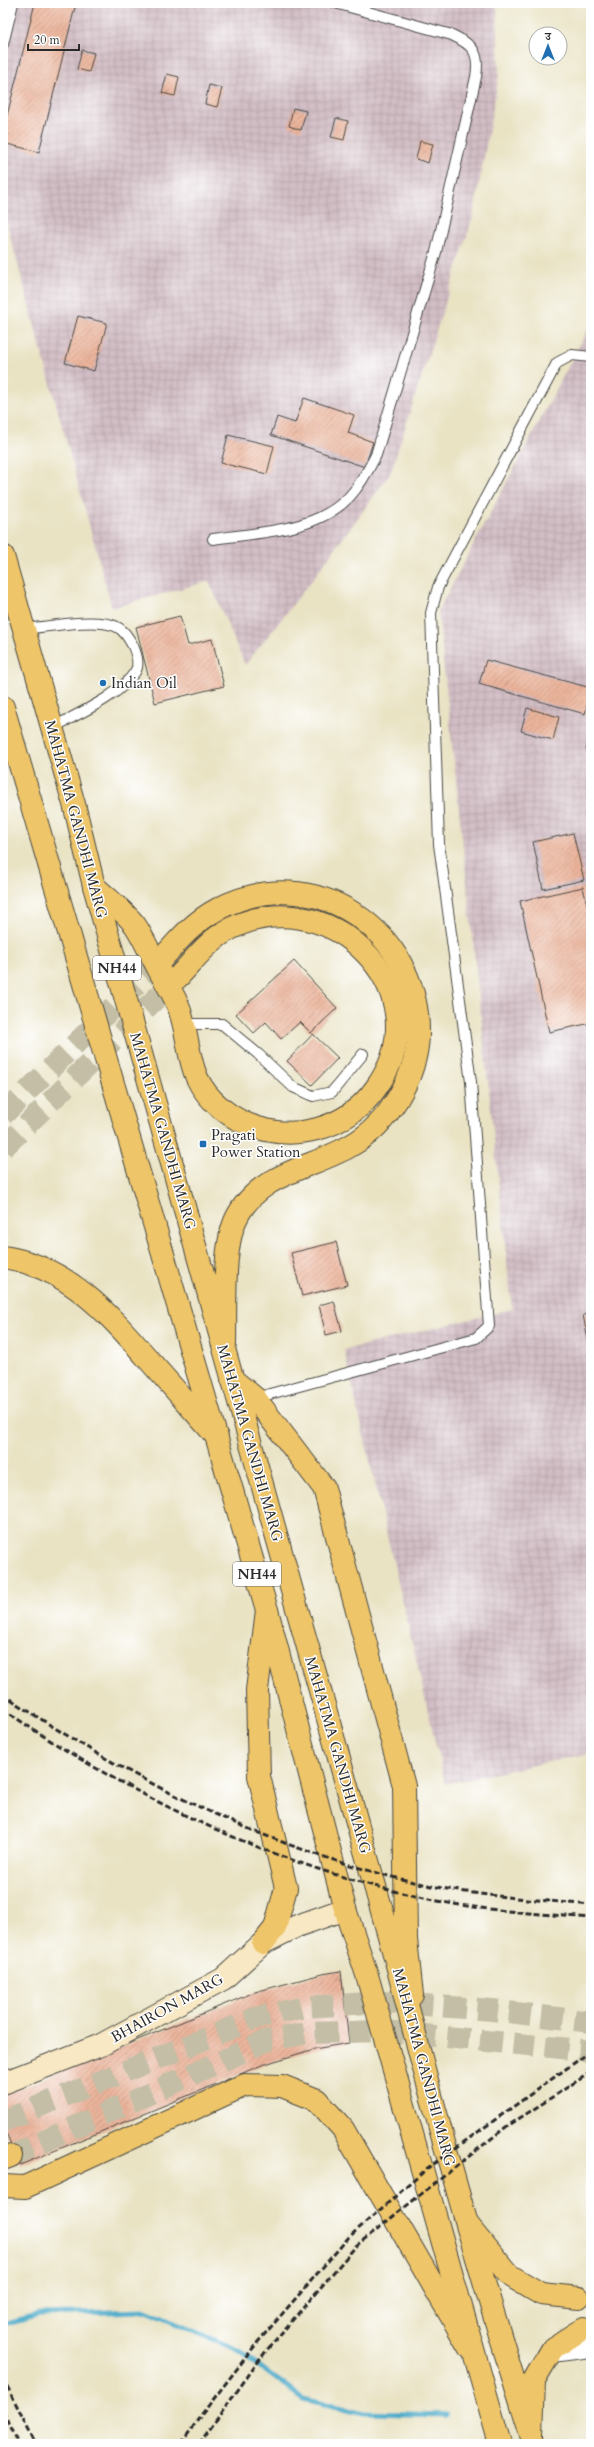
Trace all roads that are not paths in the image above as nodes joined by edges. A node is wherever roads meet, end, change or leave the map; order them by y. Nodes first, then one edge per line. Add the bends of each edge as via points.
1 (13, 3) edge
2 (335, 3) edge
3 (3, 44) edge
4 (591, 358) edge
5 (213, 539) dead end
6 (3, 556) edge
7 (24, 629) junction
8 (3, 707) edge
9 (52, 728) junction
10 (94, 886) junction
11 (161, 960) tunnel mouth
12 (177, 978) tunnel mouth
13 (183, 1024) junction
14 (363, 1054) dead end
15 (3, 1257) edge
16 (225, 1351) junction
17 (232, 1379) junction
18 (255, 1398) junction
19 (217, 1437) junction
20 (267, 1610) junction
21 (345, 1909) junction
22 (263, 1943) junction
23 (418, 2050) junction
24 (3, 2083) edge
25 (3, 2186) edge
26 (25, 2187) junction
27 (3, 2196) edge
28 (468, 2225) junction
29 (579, 2298) dead end
30 (588, 2337) edge
31 (475, 2356) junction
32 (533, 2441) edge
33 (500, 2444) edge

1 - 3 lane
2 - 5 lane via 452,35 465,41 472,47 476,57 476,77 436,252 376,455 364,478 350,497 323,517 294,527
4 - 18 lane via 572,355 557,363 438,588 431,612 439,844 471,1082 489,1326 476,1338
6 - 7 main road, MAHATMA GANDHI MARG / NH44
7 - 9 main road, MAHATMA GANDHI MARG / NH44
7 - 9 lane via 97,622 113,625 127,634 137,654 136,671 122,687
8 - 19 main road, MAHATMA GANDHI MARG / NH44
9 - 10 main road, MAHATMA GANDHI MARG / NH44
10 - 13 main road via 135,925 180,1010
10 - 16 main road, MAHATMA GANDHI MARG / NH44
11 - 16 main road via 189,929 218,909 240,900 268,894 305,895 340,906 372,926 396,954 405,970 416,1004 418,1039 415,1057 402,1092 388,1113 366,1135 350,1146 270,1181 250,1197 236,1219 228,1246
12 - 13 main road via 210,942 238,926 270,917 303,918 335,929 363,948 386,981 395,1007 396,1038 382,1081 351,1114 309,1131 293,1133 263,1130 248,1125 221,1109 193,1073
13 - 14 lane via 222,1024 292,1087 313,1096 332,1092
15 - 19 main road via 49,1271 87,1295 123,1331
16 - 17 main road, MAHATMA GANDHI MARG / NH44
17 - 18 main road
17 - 23 main road, MAHATMA GANDHI MARG
18 - 23 main road via 324,1488 404,1786 406,1939
19 - 20 main road, MAHATMA GANDHI MARG / NH44
20 - 21 main road, MAHATMA GANDHI MARG / NH44
20 - 22 main road via 257,1690 259,1776 286,1888 275,1928
21 - 22 main road, BHAIRON MARG via 297,1926
21 - 31 main road, MAHATMA GANDHI MARG / NH44 via 367,1975
22 - 24 main road, BHAIRON MARG via 223,1979 210,1986 100,2045
23 - 28 main road, MAHATMA GANDHI MARG
25 - 26 main road
26 - 27 main road
26 - 31 main road via 245,2085 282,2086 317,2100 343,2129
28 - 29 main road via 509,2275 541,2294
28 - 32 main road, MAHATMA GANDHI MARG via 503,2350
30 - 32 main road via 553,2348 534,2380
31 - 33 main road, MAHATMA GANDHI MARG / NH44

